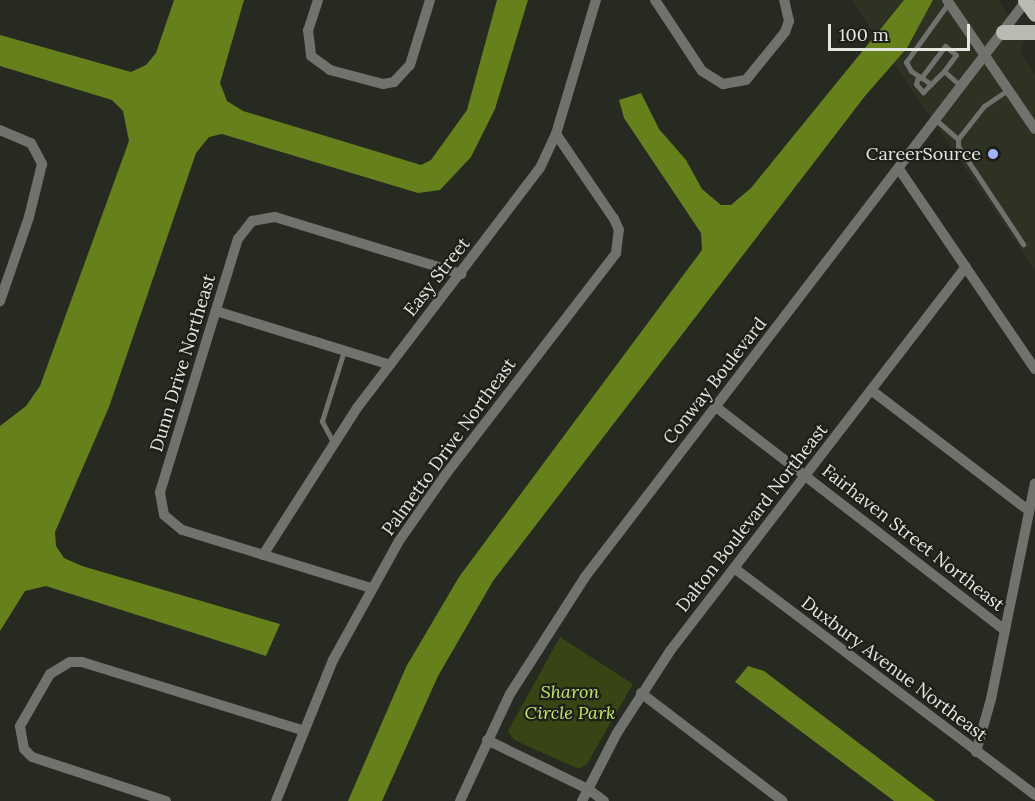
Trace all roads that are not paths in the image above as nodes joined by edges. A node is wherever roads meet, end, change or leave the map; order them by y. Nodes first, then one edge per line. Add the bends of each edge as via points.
1 (318, 0) edge
2 (430, 0) edge
3 (596, 0) edge
4 (655, 0) edge
5 (784, 0) edge
6 (948, 1) edge
7 (1026, 1) edge
8 (1035, 14) edge
9 (1003, 32) junction
10 (1035, 32) edge
11 (925, 35) junction
12 (930, 40) dead end
13 (940, 51) junction
14 (985, 56) junction
15 (949, 64) junction
16 (944, 71) junction
17 (919, 77) junction
18 (931, 84) junction
19 (962, 87) junction
20 (1008, 90) junction
21 (936, 120) junction
22 (1035, 129) edge
23 (0, 130) edge
24 (556, 134) junction
25 (958, 139) junction
26 (899, 169) junction
27 (1023, 244) dead end
28 (966, 267) junction
29 (461, 274) junction
30 (0, 301) edge
31 (216, 311) junction
32 (344, 351) junction
33 (390, 365) junction
34 (1035, 369) edge
35 (871, 390) junction
36 (716, 407) junction
37 (333, 442) junction
38 (805, 476) junction
39 (1035, 483) edge
40 (1029, 512) junction
41 (263, 555) junction
42 (734, 568) junction
43 (371, 588) junction
44 (1005, 630) junction
45 (641, 693) junction
46 (302, 730) junction
47 (487, 740) junction
48 (976, 752) junction
49 (588, 789) junction
50 (1035, 795) edge
51 (166, 801) edge
52 (276, 801) edge
53 (460, 801) edge
54 (582, 801) edge
55 (604, 801) edge
56 (783, 801) edge

1 - 2 street via 308,30 311,56 330,70 383,84 394,82 410,65
3 - 24 street, Easy Street
4 - 5 street via 702,71 723,84 746,80 777,42 789,21
6 - 11 lane
6 - 14 street
7 - 8 main road
7 - 9 street, Conway Boulevard
9 - 10 main road
9 - 14 street, Conway Boulevard
11 - 12 lane
11 - 17 lane via 906,62
13 - 15 lane
13 - 15 lane via 945,46 956,51
13 - 17 lane
14 - 19 street, Conway Boulevard
14 - 20 street
15 - 16 lane
16 - 18 lane
16 - 19 lane
17 - 18 lane
17 - 18 lane via 916,84 923,92
19 - 21 street, Conway Boulevard
20 - 22 street
20 - 25 lane via 984,106
21 - 25 lane
21 - 26 street, Conway Boulevard
23 - 30 street via 31,143 42,164 29,217
24 - 29 street, Easy Street via 533,178
24 - 43 street, Palmetto Drive Northeast via 614,219 619,230 616,253 446,474
25 - 27 lane via 958,146
26 - 28 street
26 - 36 street, Conway Boulevard
28 - 34 street
28 - 35 street, Dalton Boulevard Northeast
29 - 31 street, Dunn Drive Northeast via 274,217 263,217 252,221 238,239
29 - 33 street, Easy Street
31 - 32 street
31 - 41 street, Dunn Drive Northeast via 160,492 160,504 172,524 182,530
32 - 33 street
32 - 37 lane via 322,421
33 - 37 street, Easy Street
35 - 38 street, Dalton Boulevard Northeast
35 - 40 street
36 - 38 street, Fairhaven Street Northeast
36 - 47 street, Conway Boulevard via 555,620
37 - 41 street, Easy Street
38 - 42 street, Dalton Boulevard Northeast
38 - 44 street, Fairhaven Street Northeast
39 - 40 street
40 - 44 street
41 - 43 street, Dunn Drive Northeast
42 - 45 street, Dalton Boulevard Northeast
42 - 48 street, Duxbury Avenue Northeast
43 - 46 street, Palmetto Drive Northeast
44 - 48 street
45 - 49 street, Dalton Boulevard Northeast
45 - 56 street
46 - 51 street via 82,662 59,666 20,726 24,749 43,763
46 - 52 street, Palmetto Drive Northeast
47 - 49 street
47 - 53 street, Conway Boulevard
48 - 50 street, Duxbury Avenue Northeast
49 - 54 street, Dalton Boulevard Northeast
49 - 55 street

